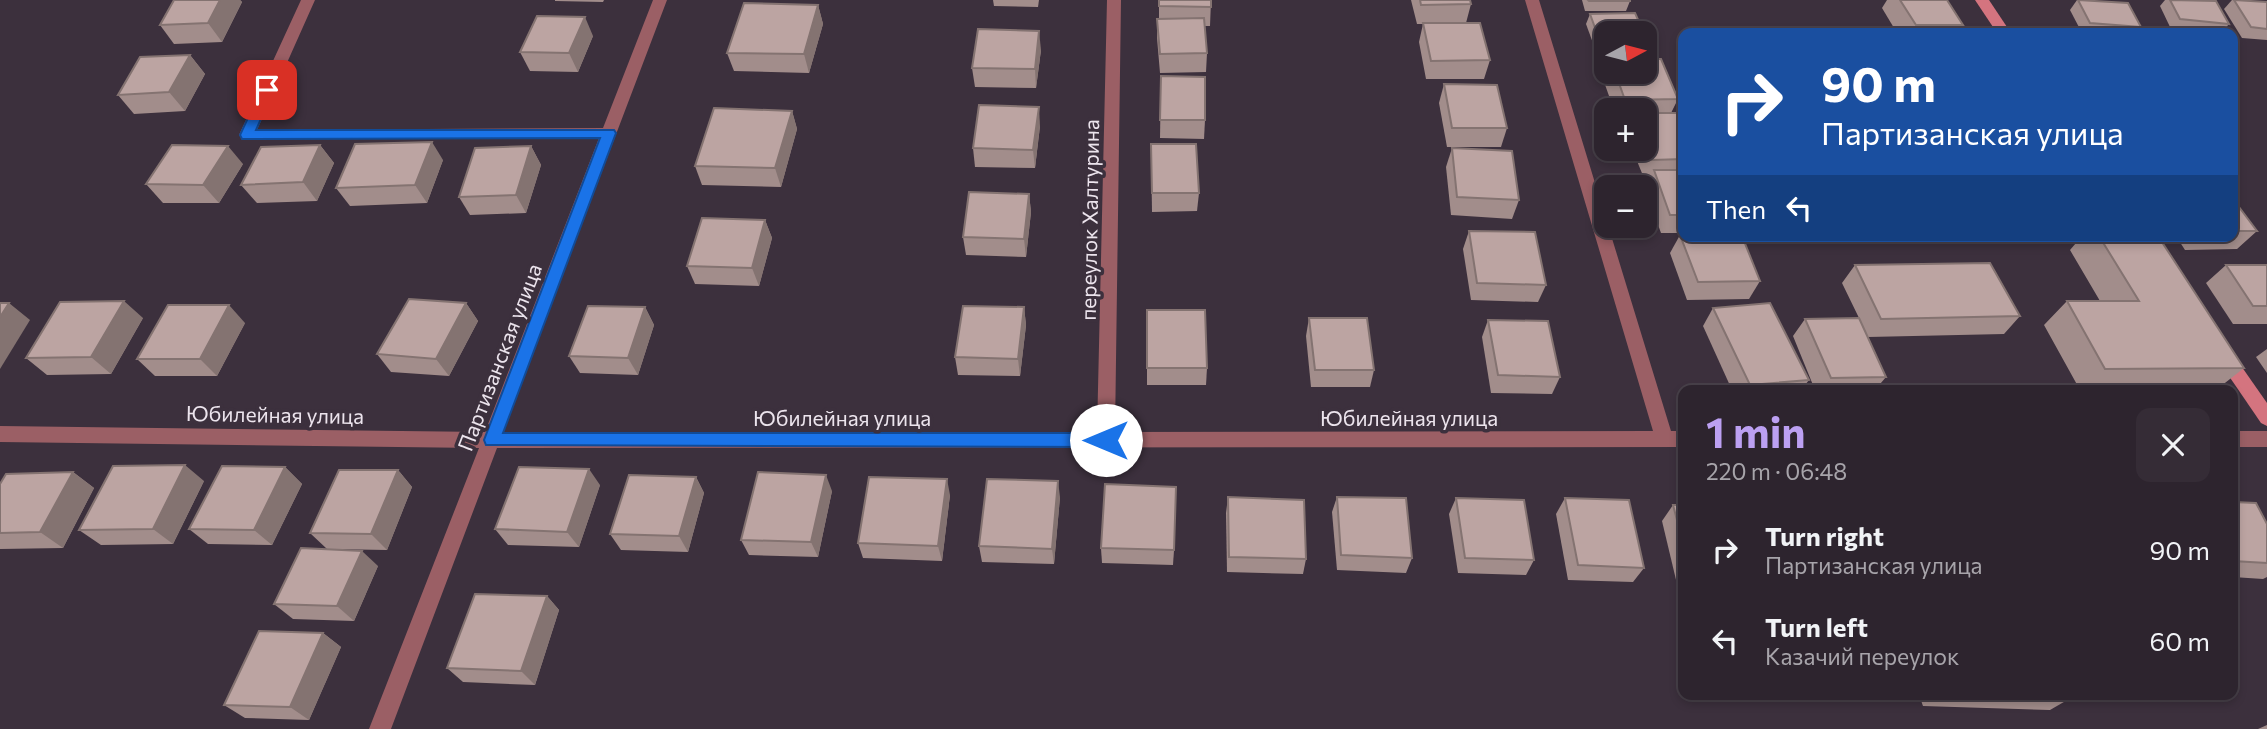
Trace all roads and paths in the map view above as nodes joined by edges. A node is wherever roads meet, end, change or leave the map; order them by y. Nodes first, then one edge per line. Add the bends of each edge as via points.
1 (308, 0) edge
2 (660, 0) edge
3 (1114, 0) edge
4 (1532, 0) edge
5 (1982, 0) edge
6 (2001, 28) edge
7 (609, 133) junction
8 (2213, 338) edge
9 (2267, 418) edge
10 (0, 434) edge
11 (1664, 439) junction
12 (1678, 439) edge
13 (2238, 439) edge
14 (2267, 439) edge
15 (492, 440) junction
16 (1106, 440) junction
17 (380, 729) edge

1 - 7 street via 247,135
2 - 7 street, Партизанская улица
3 - 16 street, переулок Халтурина
4 - 11 street
5 - 6 street
7 - 15 street, Партизанская улица
8 - 9 street
10 - 15 street, Юбилейная улица
11 - 12 street, Юбилейная улица
11 - 16 street, Юбилейная улица
13 - 14 street
15 - 16 street, Юбилейная улица
15 - 17 street, Партизанская улица

